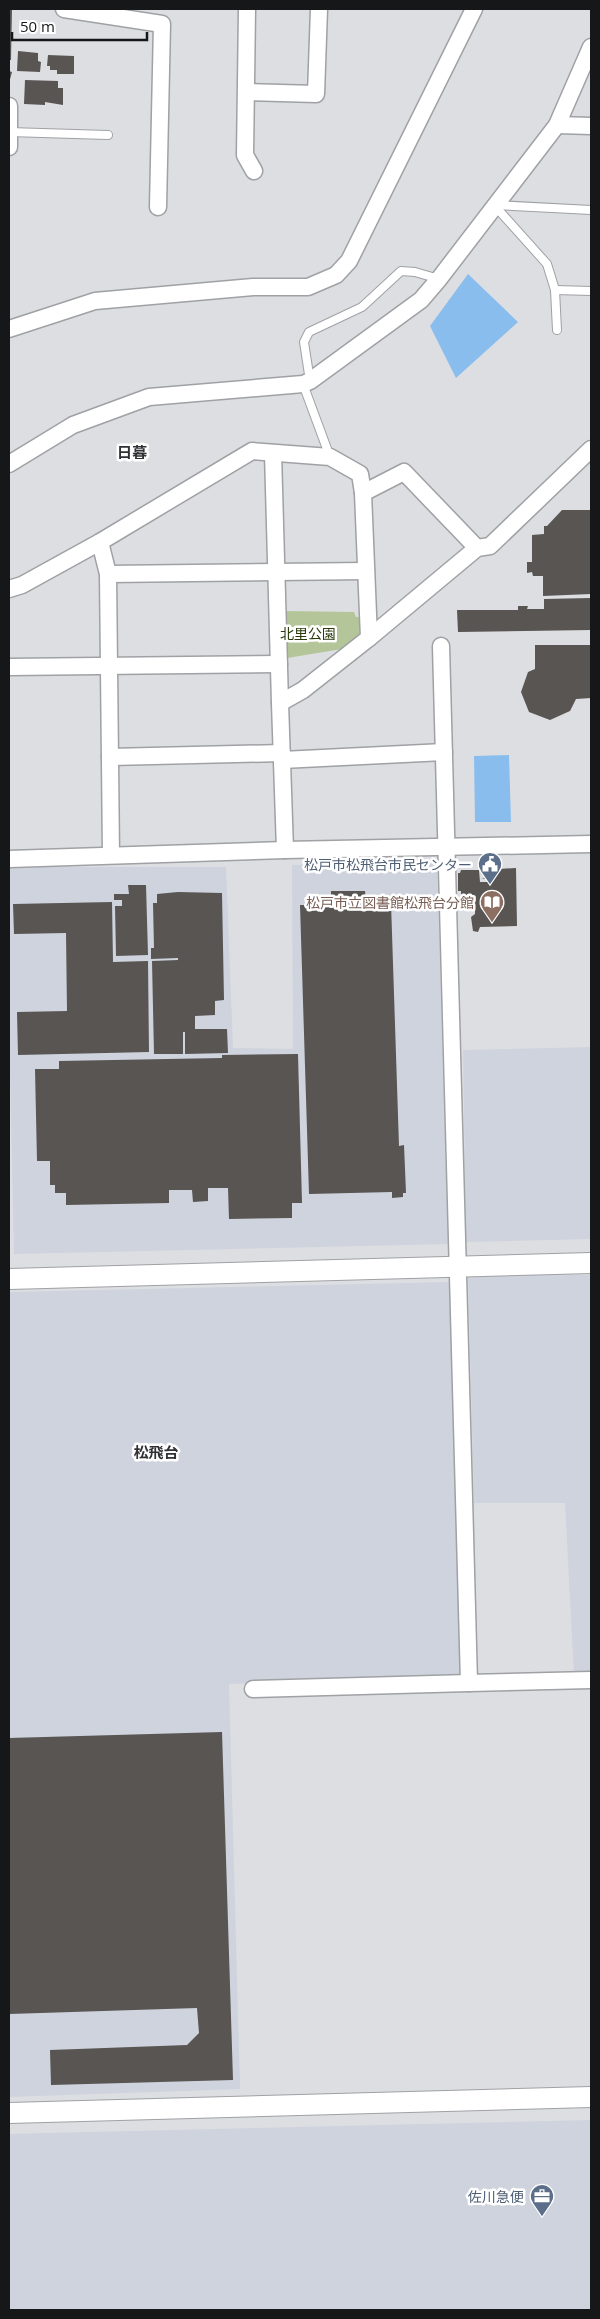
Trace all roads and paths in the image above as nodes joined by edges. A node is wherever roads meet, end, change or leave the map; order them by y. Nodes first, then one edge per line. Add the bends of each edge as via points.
1 (64, 9) edge
2 (247, 9) edge
3 (319, 9) edge
4 (474, 9) edge
5 (591, 47) edge
6 (247, 92) junction
7 (9, 106) edge
8 (557, 125) junction
9 (591, 126) edge
10 (9, 132) edge
11 (108, 135) dead end
12 (9, 147) edge
13 (254, 171) dead end
14 (494, 205) junction
15 (158, 207) dead end
16 (591, 210) edge
17 (439, 279) junction
18 (554, 290) junction
19 (591, 291) edge
20 (9, 329) edge
21 (557, 330) dead end
22 (306, 382) junction
23 (591, 449) edge
24 (273, 453) junction
25 (330, 458) junction
26 (9, 464) edge
27 (363, 493) junction
28 (100, 542) junction
29 (477, 548) junction
30 (366, 571) junction
31 (277, 573) junction
32 (108, 574) junction
33 (9, 589) edge
34 (369, 638) junction
35 (441, 646) dead end
36 (279, 664) junction
37 (9, 667) edge
38 (108, 667) junction
39 (280, 703) junction
40 (444, 752) junction
41 (110, 757) junction
42 (282, 757) junction
43 (591, 844) edge
44 (447, 848) junction
45 (285, 850) junction
46 (112, 855) junction
47 (9, 859) edge
48 (591, 1263) edge
49 (458, 1266) junction
50 (9, 1279) edge
51 (591, 1680) edge
52 (469, 1683) junction
53 (253, 1689) dead end
54 (591, 2097) edge
55 (9, 2113) edge

1 - 15 street via 162,24
2 - 6 street
3 - 6 street via 316,94
4 - 20 street via 349,261 336,275 308,287 253,287 95,301
5 - 8 street
6 - 13 street via 245,156
7 - 10 street
8 - 9 street
8 - 14 street
10 - 11 lane
10 - 12 street
14 - 16 lane
14 - 17 street
14 - 18 lane via 547,264
17 - 22 street via 421,300
17 - 22 lane via 401,271 362,307 309,332 304,342
18 - 19 lane
18 - 21 lane
22 - 25 lane
22 - 26 street via 149,397 73,425
23 - 29 street via 490,546
24 - 25 street
24 - 28 street via 252,451
24 - 31 street
25 - 27 street via 360,474
27 - 29 street via 404,472
27 - 30 street
28 - 32 street
28 - 33 street
29 - 34 street
30 - 31 street
30 - 34 street
31 - 32 street
31 - 36 street
32 - 38 street
34 - 39 street via 303,690
35 - 40 street
36 - 38 street
36 - 39 street
37 - 38 street
38 - 41 street
39 - 42 street
40 - 42 street
40 - 44 street
41 - 42 street
41 - 46 street
42 - 45 street
43 - 44 street
44 - 45 street
44 - 49 street
45 - 46 street
46 - 47 street
48 - 49 street
49 - 50 street
49 - 52 street
51 - 52 street
52 - 53 street
54 - 55 street

